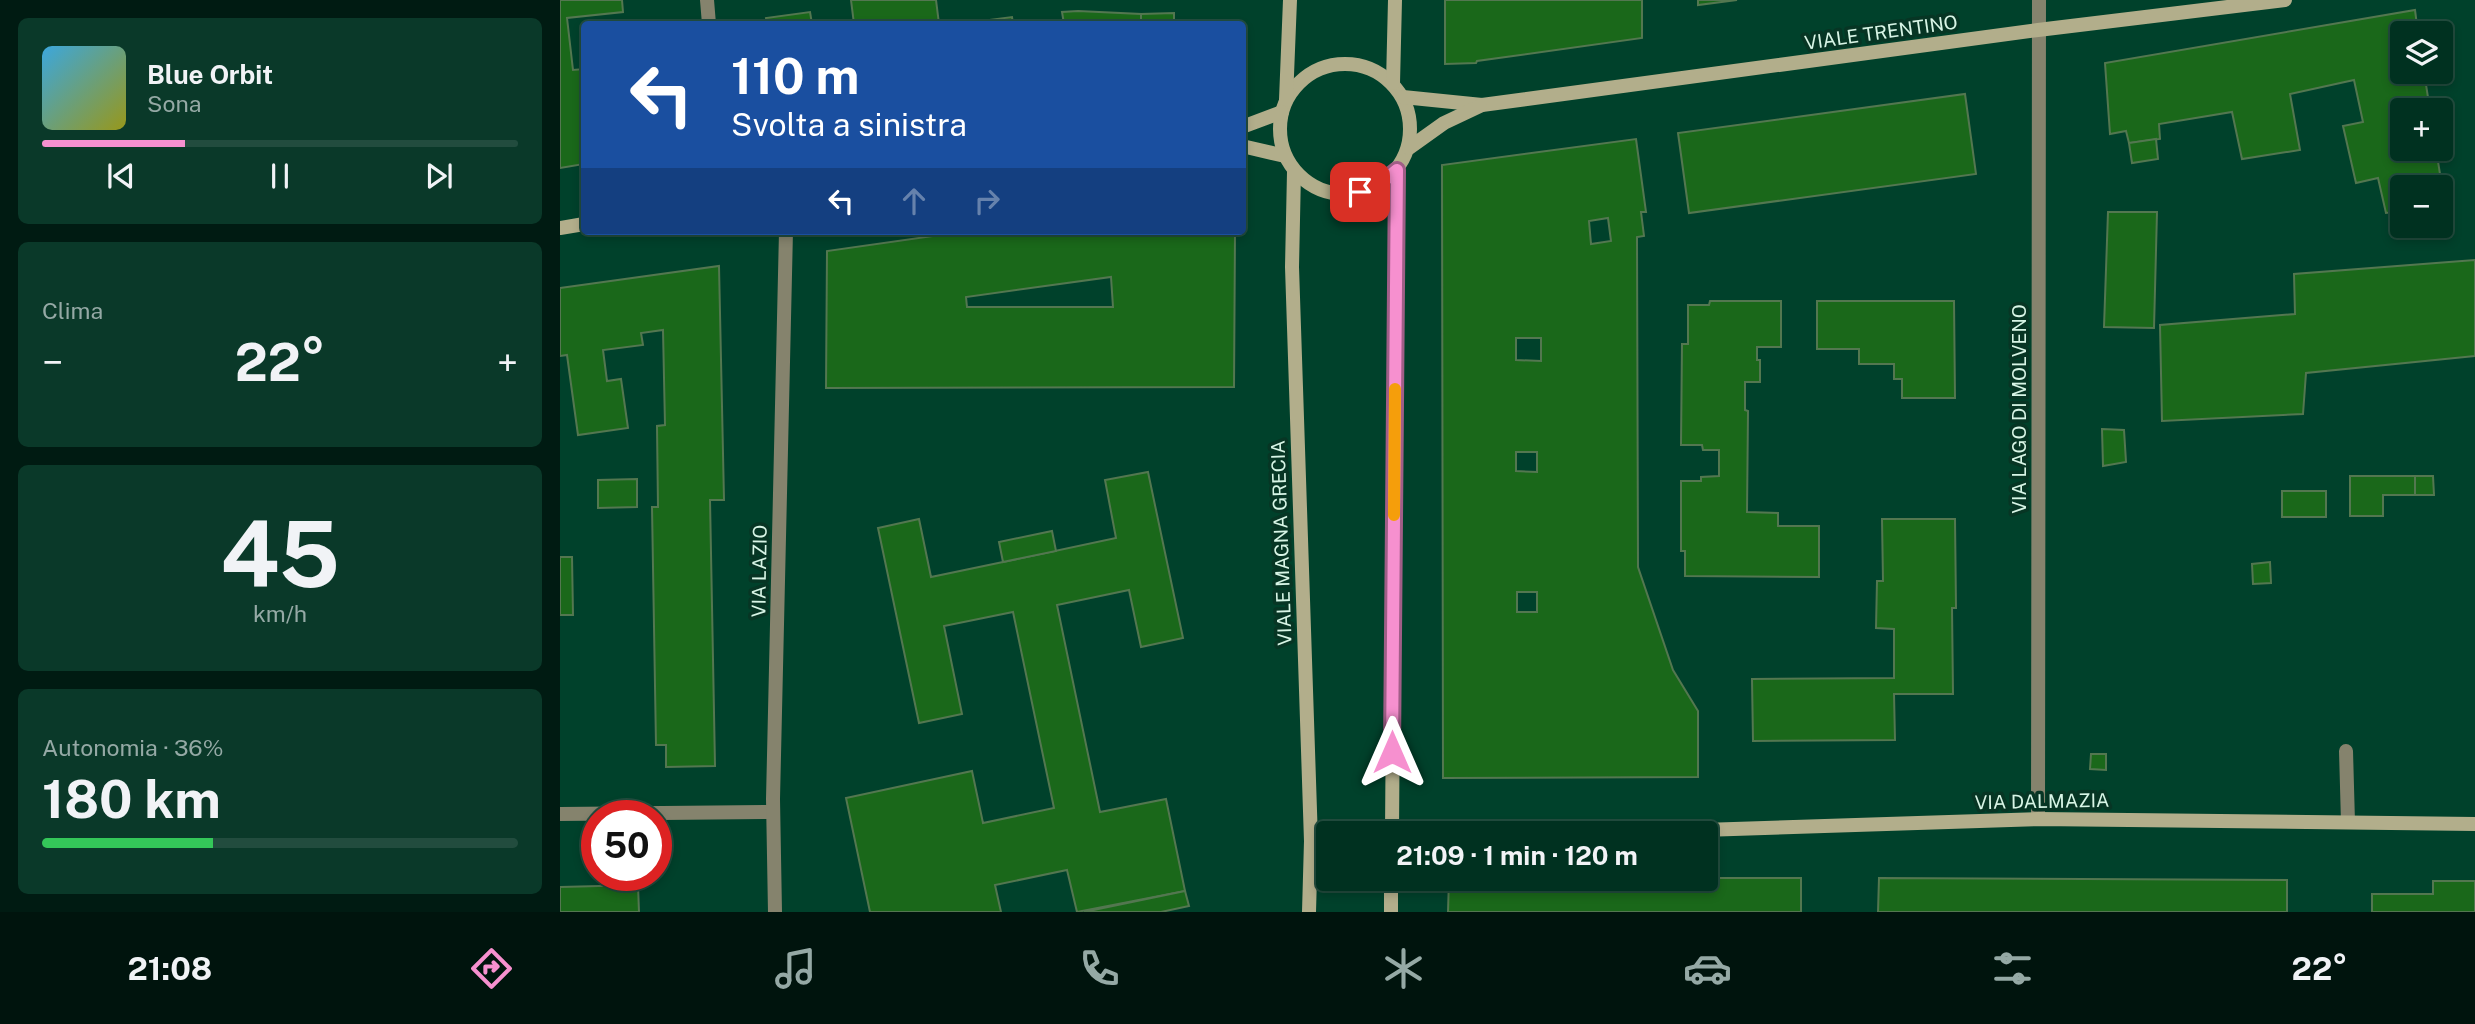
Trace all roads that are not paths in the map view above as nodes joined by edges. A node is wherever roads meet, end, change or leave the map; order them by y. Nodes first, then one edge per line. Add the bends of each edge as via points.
1 (707, 0) edge
2 (1290, 0) edge
3 (1395, 0) edge
4 (2039, 0) edge
5 (2285, 0) edge
6 (709, 21) edge
7 (2038, 30) junction
8 (1393, 83) junction
9 (1403, 96) junction
10 (1482, 105) junction
11 (1284, 107) junction
12 (1246, 125) edge
13 (1246, 147) edge
14 (1409, 148) junction
15 (1285, 156) junction
16 (1397, 170) junction
17 (1294, 172) junction
18 (581, 224) edge
19 (560, 228) edge
20 (786, 235) edge
21 (2346, 751) dead end
22 (773, 812) junction
23 (560, 814) edge
24 (2038, 819) junction
25 (1392, 821) edge
26 (2348, 822) junction
27 (2475, 824) edge
28 (1718, 829) edge
29 (1391, 891) edge
30 (775, 912) edge
31 (1309, 912) edge
32 (1391, 912) edge

1 - 6 street
2 - 11 main road
3 - 8 main road
4 - 7 street, VIA LAGO DI MOLVENO
5 - 7 main road, VIALE TRENTINO
7 - 10 main road, VIALE TRENTINO
7 - 24 street, VIA LAGO DI MOLVENO
8 - 9 main road
8 - 11 main road via 1372,69 1348,64 1323,68 1301,80
9 - 10 main road, VIALE TRENTINO
9 - 14 main road via 1411,130
10 - 14 main road, VIALE TRENTINO via 1444,122
11 - 12 main road
11 - 15 main road via 1280,134
13 - 15 main road
14 - 16 main road
15 - 17 main road
16 - 17 main road via 1374,189 1346,195 1318,190
16 - 25 main road
17 - 31 main road, VIALE MAGNA GRECIA via 1292,267 1311,841
18 - 19 main road
20 - 22 street, VIA LAZIO
21 - 26 street
22 - 23 street
22 - 30 street, VIA LAZIO
24 - 26 main road, VIA DALMAZIA
24 - 28 main road, VIA DALMAZIA
26 - 27 main road, VIA DALMAZIA
29 - 32 main road

